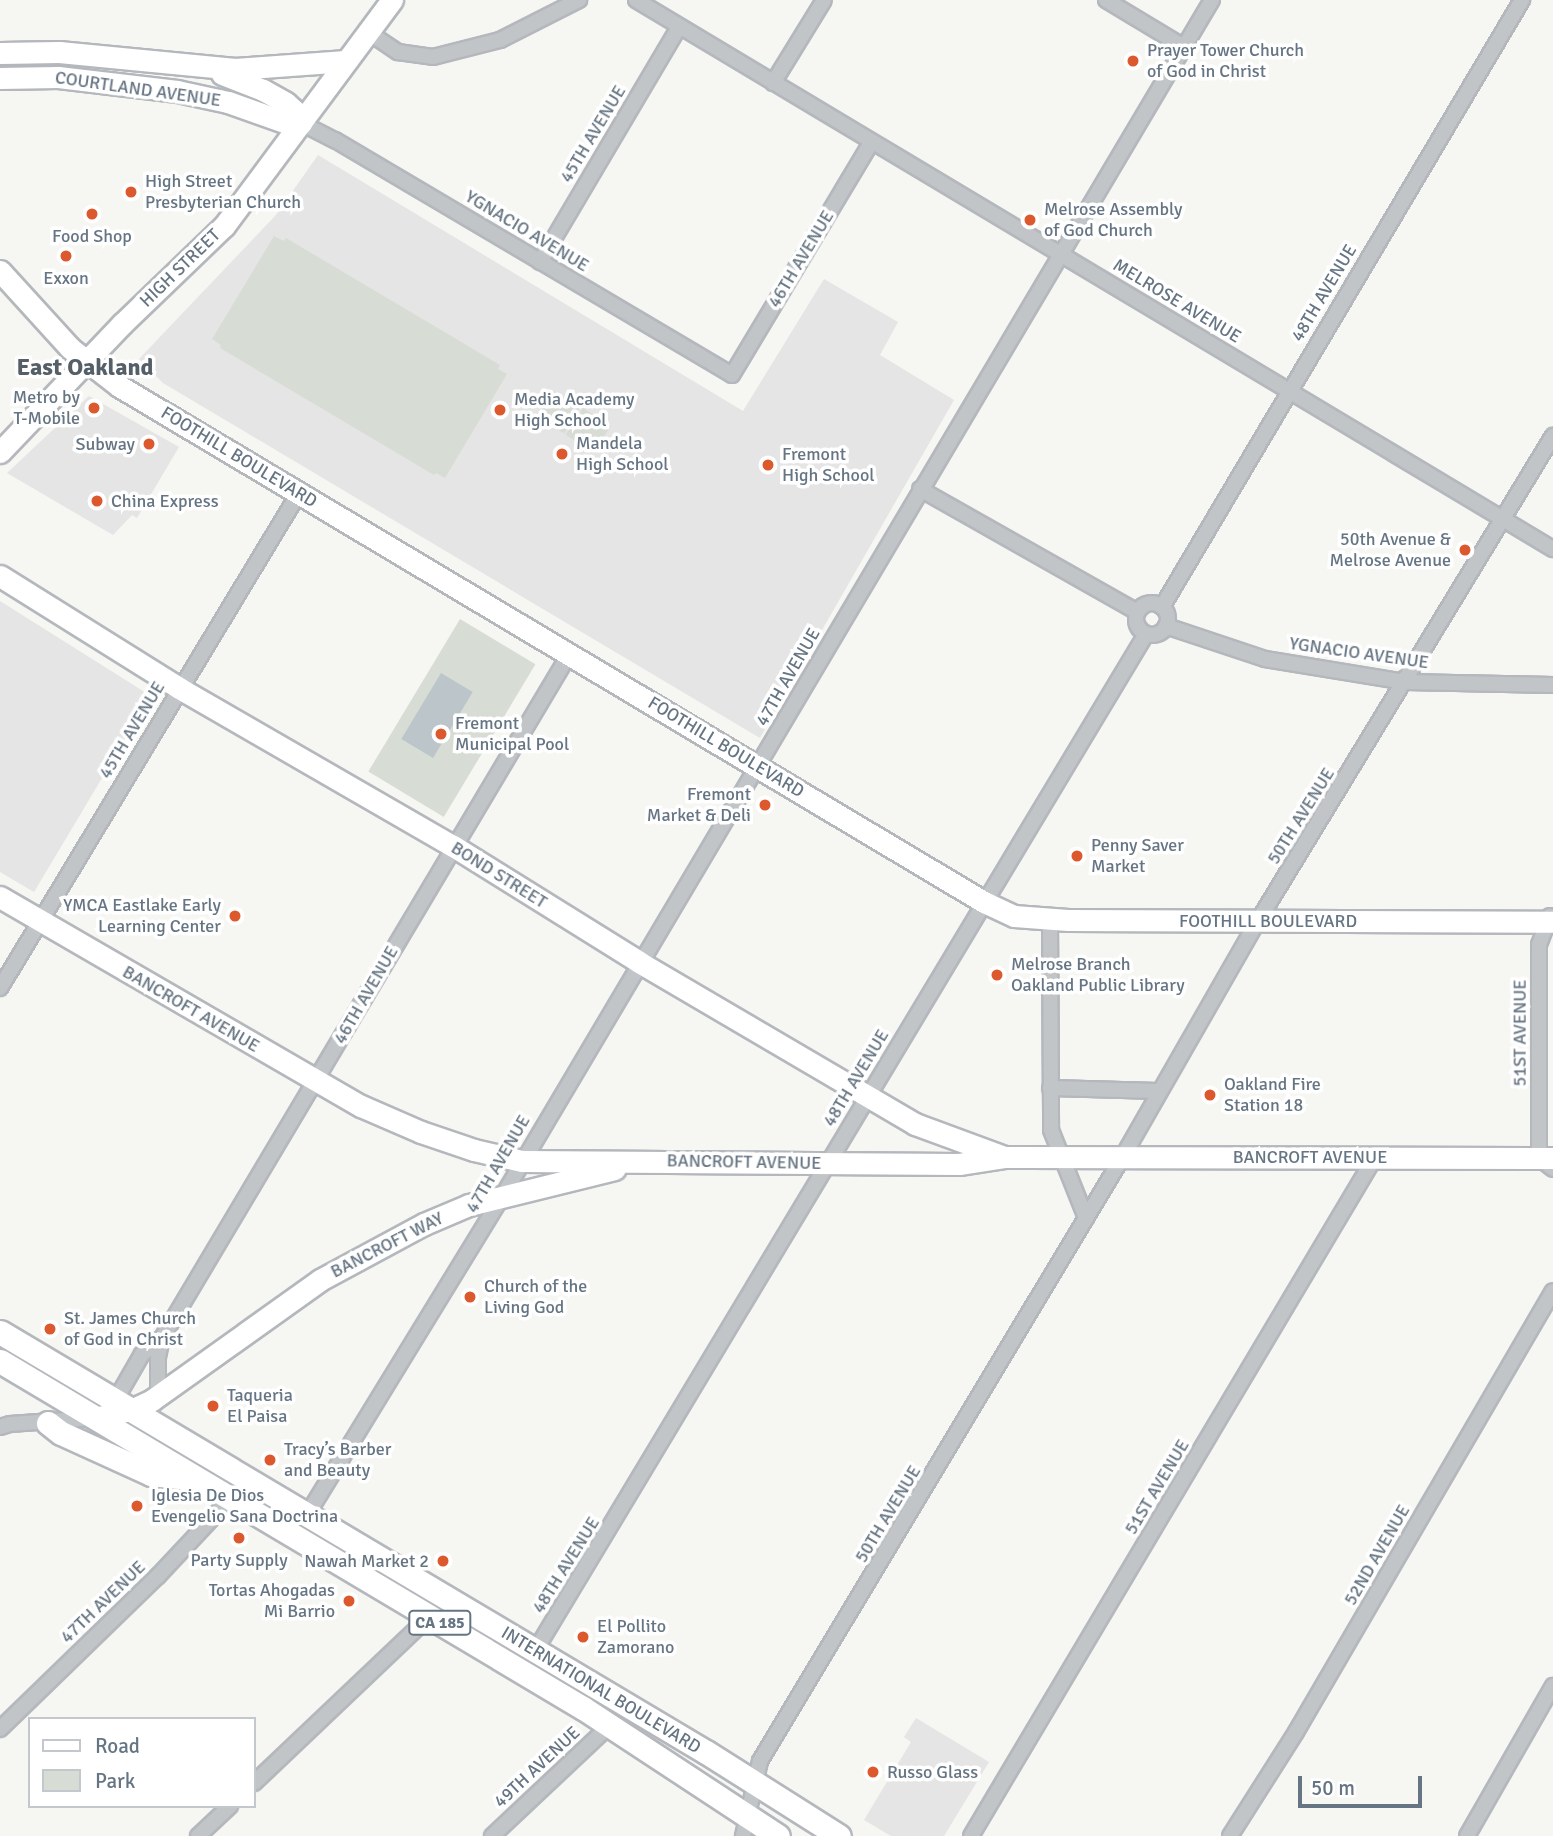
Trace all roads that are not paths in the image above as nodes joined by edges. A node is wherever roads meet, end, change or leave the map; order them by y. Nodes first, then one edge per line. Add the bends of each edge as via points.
1 (392, 0) edge
2 (579, 0) edge
3 (636, 0) edge
4 (824, 0) edge
5 (1106, 0) edge
6 (1212, 0) edge
7 (1521, 0) edge
8 (679, 27) junction
9 (368, 32) junction
10 (1184, 47) junction
11 (0, 53) edge
12 (346, 61) junction
13 (179, 65) junction
14 (0, 78) edge
15 (773, 83) junction
16 (301, 123) junction
17 (871, 143) junction
18 (1060, 255) junction
19 (540, 262) junction
20 (0, 271) edge
21 (87, 363) junction
22 (732, 375) joint
23 (1289, 390) junction
24 (1553, 436) edge
25 (0, 452) edge
26 (920, 489) junction
27 (299, 493) junction
28 (1503, 520) junction
29 (1553, 550) edge
30 (0, 576) edge
31 (1162, 607) junction
32 (1137, 612) junction
33 (1166, 626) junction
34 (1146, 634) junction
35 (570, 653) junction
36 (1406, 682) junction
37 (1553, 685) edge
38 (179, 688) junction
39 (758, 766) junction
40 (453, 846) junction
41 (0, 897) edge
42 (984, 902) junction
43 (1551, 919) edge
44 (1050, 920) junction
45 (40, 921) junction
46 (1258, 921) junction
47 (639, 962) junction
48 (0, 988) edge
49 (316, 1081) junction
50 (1050, 1088) junction
51 (1159, 1091) junction
52 (868, 1096) junction
53 (1005, 1157) junction
54 (1375, 1157) junction
55 (1061, 1158) junction
56 (1122, 1158) junction
57 (522, 1161) junction
58 (648, 1161) junction
59 (1548, 1161) edge
60 (828, 1163) junction
61 (502, 1197) junction
62 (1086, 1218) junction
63 (1553, 1291) edge
64 (0, 1332) edge
65 (162, 1338) junction
66 (0, 1361) edge
67 (158, 1396) junction
68 (123, 1406) junction
69 (95, 1418) junction
70 (48, 1423) junction
71 (0, 1427) edge
72 (194, 1478) junction
73 (230, 1499) junction
74 (307, 1515) junction
75 (429, 1617) junction
76 (535, 1651) junction
77 (1553, 1686) edge
78 (609, 1726) junction
79 (0, 1729) edge
80 (256, 1781) edge
81 (755, 1783) junction
82 (228, 1808) edge
83 (746, 1826) edge
84 (198, 1836) edge
85 (492, 1836) edge
86 (778, 1836) edge
87 (839, 1836) edge
88 (971, 1836) edge
89 (1230, 1836) edge
90 (1467, 1836) edge

1 - 9 street, HIGH STREET
2 - 9 street via 500,40 433,57 398,52
3 - 8 street, MELROSE AVENUE
4 - 15 street
5 - 10 street
6 - 10 street, 47TH AVENUE
7 - 23 street, 48TH AVENUE
8 - 15 street, MELROSE AVENUE
8 - 19 street, 45TH AVENUE
9 - 12 street, HIGH STREET
10 - 18 street, 47TH AVENUE
11 - 13 street, COURTLAND AVENUE via 59,52
12 - 13 street, COURTLAND AVENUE via 248,69
12 - 16 street, HIGH STREET
13 - 16 street, COURTLAND AVENUE via 236,78 263,90 286,103
14 - 16 street, COURTLAND AVENUE via 58,77 177,91
15 - 17 street, MELROSE AVENUE
16 - 19 street, YGNACIO AVENUE
16 - 21 street, HIGH STREET via 224,226
17 - 18 street, MELROSE AVENUE
17 - 22 street, 46TH AVENUE
18 - 23 street, MELROSE AVENUE
18 - 26 street, 47TH AVENUE
19 - 22 street, YGNACIO AVENUE
20 - 21 street, FOOTHILL BOULEVARD
21 - 25 street, HIGH STREET
21 - 27 street, FOOTHILL BOULEVARD
23 - 28 street, MELROSE AVENUE
23 - 31 street, 48TH AVENUE
24 - 28 street, 50TH AVENUE
26 - 32 street
26 - 39 street, 47TH AVENUE
27 - 35 street, FOOTHILL BOULEVARD
27 - 38 street, 45TH AVENUE
28 - 29 street, MELROSE AVENUE
28 - 36 street, 50TH AVENUE
30 - 38 street, BOND STREET
31 - 32 street via 1143,606
31 - 33 street via 1168,618
32 - 34 street via 1137,624
33 - 34 street via 1161,633
33 - 36 street, YGNACIO AVENUE via 1265,659
34 - 42 street, 48TH AVENUE
35 - 39 street, FOOTHILL BOULEVARD
35 - 40 street, 46TH AVENUE
36 - 37 street, YGNACIO AVENUE
36 - 46 street, 50TH AVENUE
38 - 40 street, BOND STREET
38 - 45 street, 45TH AVENUE
39 - 42 street, FOOTHILL BOULEVARD
39 - 47 street, 47TH AVENUE
40 - 47 street, BOND STREET
40 - 49 street, 46TH AVENUE
41 - 45 street, BANCROFT AVENUE
42 - 44 street, FOOTHILL BOULEVARD via 1014,916
42 - 52 street, 48TH AVENUE
43 - 46 street, FOOTHILL BOULEVARD
43 - 59 street, 51ST AVENUE via 1539,945
44 - 46 street, FOOTHILL BOULEVARD
44 - 50 street
45 - 48 street, 45TH AVENUE
45 - 49 street, BANCROFT AVENUE
46 - 51 street, 50TH AVENUE
47 - 52 street, BOND STREET
47 - 57 street, 47TH AVENUE
49 - 57 street, BANCROFT AVENUE via 421,1132
49 - 65 street, 46TH AVENUE
50 - 51 street
50 - 55 street via 1051,1130
51 - 56 street, 50TH AVENUE
52 - 53 street, BOND STREET via 915,1124
52 - 60 street, 48TH AVENUE
53 - 55 street, BANCROFT AVENUE
53 - 60 street, BANCROFT AVENUE via 959,1164
54 - 56 street, BANCROFT AVENUE
54 - 59 street, BANCROFT AVENUE
54 - 88 street, 51ST AVENUE
55 - 56 street, BANCROFT AVENUE
55 - 62 street
56 - 62 street, 50TH AVENUE
57 - 58 street, BANCROFT AVENUE
57 - 61 street, 47TH AVENUE
58 - 60 street, BANCROFT AVENUE
58 - 61 street, BANCROFT WAY
60 - 76 street, 48TH AVENUE
61 - 67 street, BANCROFT WAY via 424,1224 320,1280
61 - 74 street, 47TH AVENUE
62 - 81 street, 50TH AVENUE via 760,1761
63 - 89 street, 52ND AVENUE via 1296,1732
64 - 68 main road, INTERNATIONAL BOULEVARD / CA 185
65 - 67 street, 46TH AVENUE
65 - 68 street, 46TH AVENUE via 142,1354
66 - 69 main road, INTERNATIONAL BOULEVARD / CA 185
67 - 68 street
68 - 69 street
68 - 74 main road, INTERNATIONAL BOULEVARD / CA 185
69 - 70 street
69 - 72 main road, INTERNATIONAL BOULEVARD / CA 185
70 - 71 street
70 - 72 main road via 151,1474
72 - 73 main road, INTERNATIONAL BOULEVARD / CA 185
73 - 75 main road, INTERNATIONAL BOULEVARD / CA 185
73 - 79 street, 47TH AVENUE via 158,1576
74 - 76 main road, INTERNATIONAL BOULEVARD / CA 185
75 - 78 main road, INTERNATIONAL BOULEVARD / CA 185
75 - 80 street
76 - 81 main road, INTERNATIONAL BOULEVARD / CA 185
77 - 90 street
78 - 83 main road, INTERNATIONAL BOULEVARD / CA 185
78 - 85 street, 49TH AVENUE
81 - 83 street, 50TH AVENUE
81 - 87 main road, INTERNATIONAL BOULEVARD / CA 185
82 - 84 street
83 - 86 main road, INTERNATIONAL BOULEVARD / CA 185

